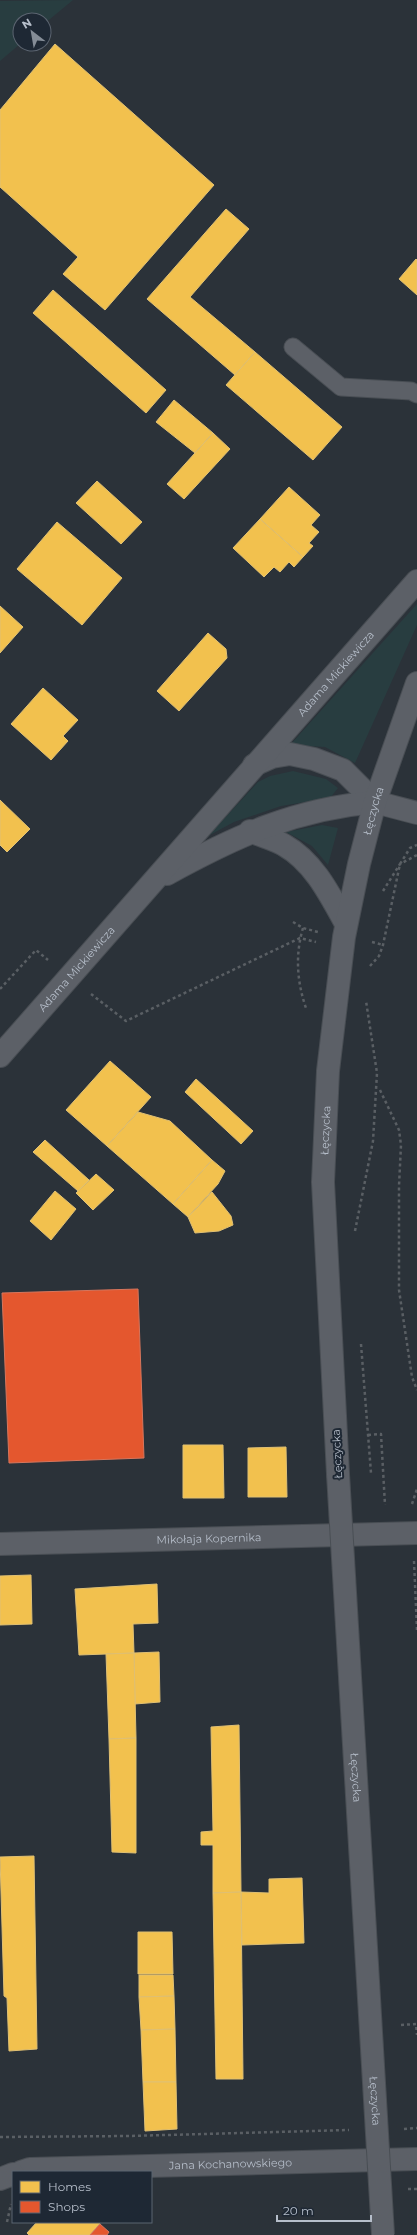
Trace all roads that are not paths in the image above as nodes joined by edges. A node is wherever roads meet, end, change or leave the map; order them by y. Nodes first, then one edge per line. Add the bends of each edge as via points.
1 (293, 347) dead end
2 (417, 394) edge
3 (417, 581) edge
4 (417, 683) edge
5 (253, 766) junction
6 (375, 802) junction
7 (417, 813) edge
8 (250, 831) junction
9 (154, 882) junction
10 (346, 924) junction
11 (0, 1056) edge
12 (417, 1533) edge
13 (0, 1544) edge
14 (417, 2159) edge
15 (23, 2171) edge
16 (12, 2174) edge
17 (0, 2179) edge
18 (383, 2235) edge

1 - 2 lane via 340,388 411,391
3 - 5 street, Adama Mickiewicza
4 - 6 street, Łęczycka
5 - 6 street, Adama Mickiewicza via 272,757 290,754 314,759 343,770
5 - 9 street, Adama Mickiewicza
6 - 7 street
6 - 8 street, Adama Mickiewicza via 345,805 297,816
6 - 10 street, Łęczycka via 358,864
8 - 9 street, Adama Mickiewicza
8 - 10 street via 284,845 307,864 323,882
9 - 11 street, Adama Mickiewicza
10 - 18 street, Łęczycka, bridge via 328,1071 323,1182
12 - 13 street, Mikołaja Kopernika
14 - 15 street, Jana Kochanowskiego
16 - 17 street

